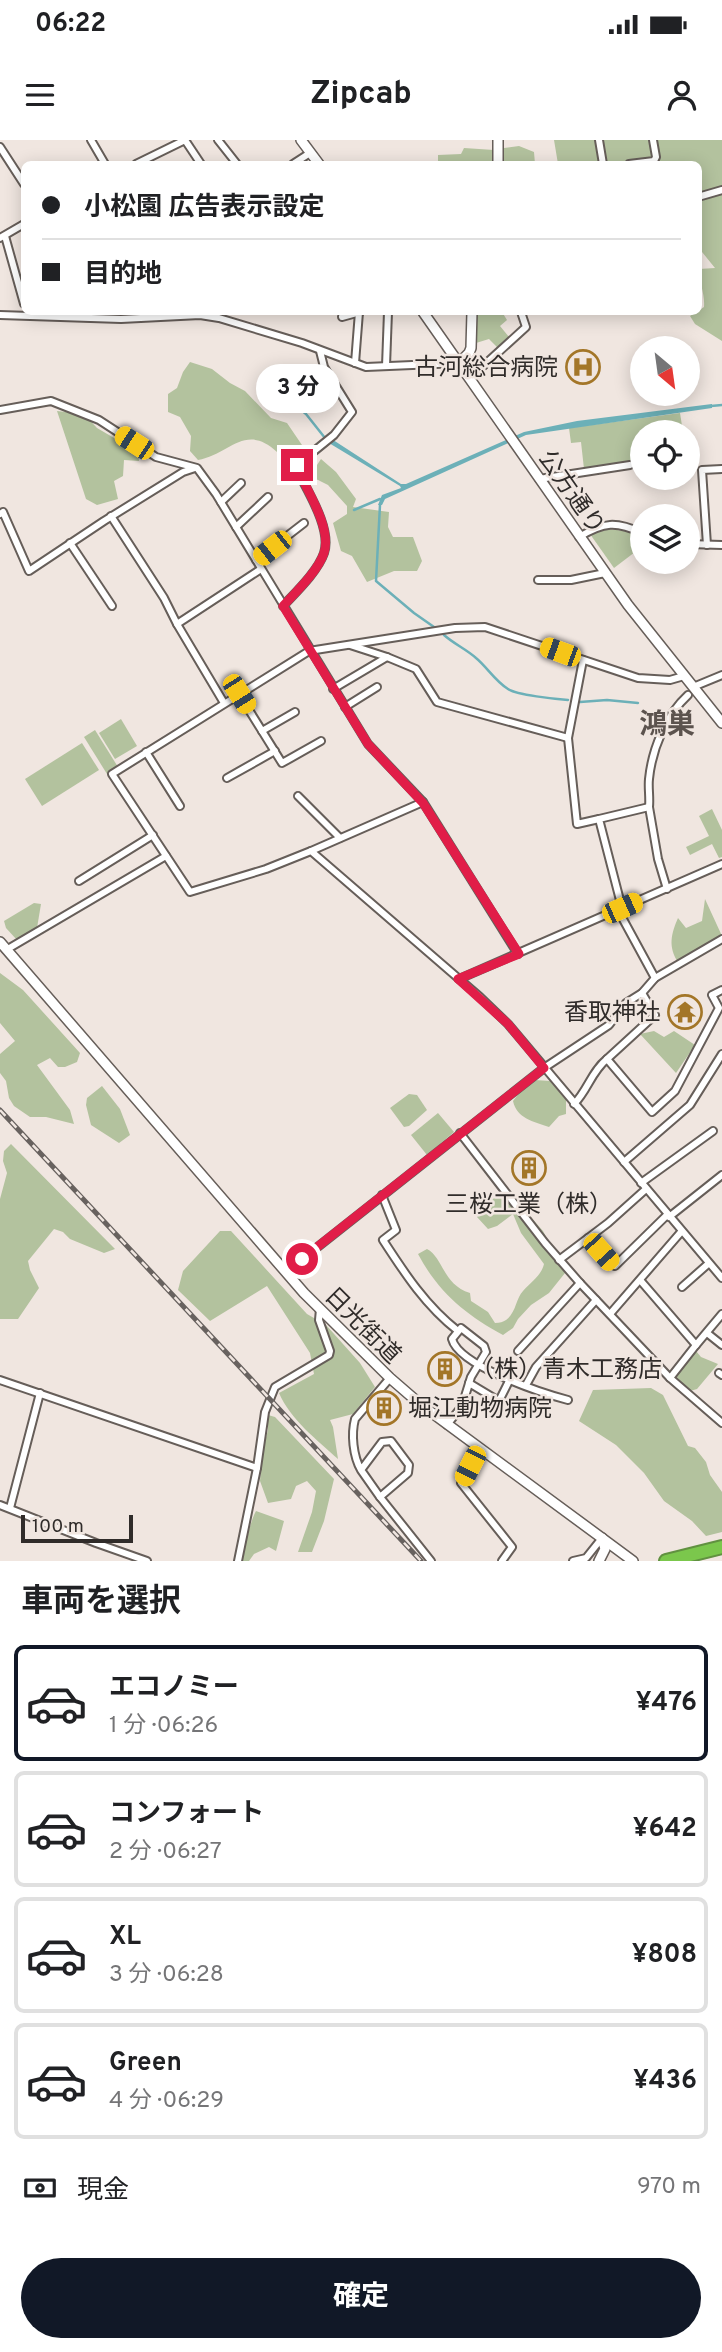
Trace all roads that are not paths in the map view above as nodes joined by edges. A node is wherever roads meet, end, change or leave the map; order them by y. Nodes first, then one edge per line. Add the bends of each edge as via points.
1 (91, 140) edge
2 (182, 140) edge
3 (218, 140) edge
4 (301, 140) edge
5 (498, 140) edge
6 (599, 140) edge
7 (653, 140) edge
8 (0, 147) edge
9 (310, 153) junction
10 (103, 161) edge
11 (141, 161) edge
12 (199, 161) edge
13 (235, 161) edge
14 (298, 161) edge
15 (317, 161) edge
16 (498, 161) edge
17 (602, 161) edge
18 (654, 161) edge
19 (21, 179) edge
20 (722, 191) edge
21 (702, 196) edge
22 (21, 226) edge
23 (2, 237) edge
24 (21, 295) edge
25 (21, 314) edge
26 (0, 315) edge
27 (37, 315) edge
28 (173, 315) edge
29 (349, 315) edge
30 (360, 315) edge
31 (388, 315) edge
32 (425, 315) edge
33 (475, 315) edge
34 (523, 315) edge
35 (342, 317) dead end
36 (320, 351) junction
37 (355, 363) junction
38 (459, 363) junction
39 (386, 366) junction
40 (470, 378) junction
41 (0, 410) edge
42 (630, 465) dead end
43 (197, 467) junction
44 (722, 469) edge
45 (539, 479) junction
46 (241, 483) dead end
47 (268, 498) dead end
48 (220, 502) junction
49 (0, 514) edge
50 (111, 516) junction
51 (304, 523) dead end
52 (236, 527) junction
53 (630, 527) edge
54 (579, 537) junction
55 (70, 543) junction
56 (700, 545) edge
57 (707, 545) junction
58 (722, 545) edge
59 (256, 560) junction
60 (261, 569) junction
61 (605, 573) junction
62 (538, 580) dead end
63 (112, 606) dead end
64 (283, 606) junction
65 (177, 624) junction
66 (348, 645) junction
67 (309, 650) junction
68 (387, 657) junction
69 (583, 660) junction
70 (722, 675) edge
71 (684, 676) junction
72 (377, 687) dead end
73 (333, 689) junction
74 (691, 691) junction
75 (239, 694) junction
76 (224, 703) junction
77 (345, 707) junction
78 (295, 712) dead end
79 (722, 723) edge
80 (262, 731) junction
81 (568, 737) junction
82 (321, 741) dead end
83 (275, 751) junction
84 (146, 752) junction
85 (227, 778) dead end
86 (298, 796) dead end
87 (423, 803) junction
88 (180, 806) dead end
89 (649, 807) junction
90 (599, 819) junction
91 (153, 835) junction
92 (340, 838) junction
93 (311, 851) junction
94 (166, 856) junction
95 (722, 864) edge
96 (79, 881) dead end
97 (667, 889) junction
98 (620, 909) junction
99 (722, 939) edge
100 (3, 946) edge
101 (519, 954) junction
102 (655, 978) junction
103 (458, 979) junction
104 (722, 989) edge
105 (642, 993) junction
106 (722, 1054) edge
107 (607, 1059) junction
108 (544, 1068) junction
109 (574, 1104) junction
110 (713, 1131) dead end
111 (460, 1133) junction
112 (624, 1162) junction
113 (722, 1175) edge
114 (643, 1186) junction
115 (382, 1195) junction
116 (668, 1216) junction
117 (681, 1232) junction
118 (589, 1238) junction
119 (559, 1260) junction
120 (708, 1264) junction
121 (286, 1272) junction
122 (722, 1278) edge
123 (640, 1280) junction
124 (579, 1283) junction
125 (682, 1287) dead end
126 (596, 1300) junction
127 (320, 1309) junction
128 (610, 1314) junction
129 (722, 1314) edge
130 (458, 1331) junction
131 (707, 1333) junction
132 (696, 1345) junction
133 (722, 1345) edge
134 (518, 1350) dead end
135 (479, 1364) junction
136 (390, 1378) junction
137 (670, 1378) junction
138 (510, 1379) junction
139 (0, 1380) edge
140 (470, 1383) junction
141 (526, 1385) junction
142 (40, 1393) junction
143 (568, 1400) dead end
144 (722, 1423) edge
145 (447, 1425) junction
146 (483, 1451) junction
147 (257, 1468) junction
148 (360, 1470) junction
149 (380, 1497) junction
150 (0, 1505) edge
151 (10, 1508) junction
152 (602, 1538) junction
153 (722, 1547) edge
154 (698, 1554) junction
155 (147, 1561) edge
156 (237, 1561) edge
157 (431, 1561) edge
158 (502, 1561) edge
159 (573, 1561) edge
160 (599, 1561) edge
161 (633, 1561) edge
162 (666, 1561) edge
163 (685, 1561) edge

1 - 10 street
2 - 11 street
2 - 12 street
3 - 13 street
4 - 9 main road
5 - 16 main road
6 - 17 street
7 - 18 street
8 - 19 street
9 - 14 street
9 - 15 main road
20 - 21 street
22 - 23 street
23 - 24 street
25 - 26 street
27 - 28 street via 75,319
28 - 36 street via 219,318
29 - 35 street
30 - 37 street
31 - 39 street
32 - 38 main road, 公方通り
33 - 38 main road via 471,348
34 - 40 street via 526,327
36 - 37 street
36 - 64 street via 324,367 352,412 334,435 297,465 326,539 324,555
37 - 39 street
38 - 39 street
38 - 40 main road, 公方通り
40 - 45 main road, 公方通り
41 - 43 street via 51,401 99,420 156,457
42 - 45 street
43 - 48 street
43 - 50 street
44 - 57 street via 702,470
45 - 54 main road, 公方通り
46 - 48 street
47 - 52 street
48 - 52 street
49 - 55 street via 3,512 29,571
50 - 55 street
50 - 65 street
51 - 59 street
52 - 59 street
53 - 54 street via 599,525
54 - 61 main road, 公方通り
55 - 63 street
56 - 57 street
57 - 58 street
59 - 60 street
60 - 64 street
60 - 65 street
61 - 62 street
61 - 71 main road, 公方通り
64 - 67 street
65 - 76 street
66 - 67 street
66 - 68 street
66 - 69 street via 485,627
67 - 73 street
67 - 75 street
68 - 73 street
68 - 81 street via 416,669 437,702
69 - 71 street via 638,678
69 - 81 street
70 - 74 street
71 - 74 main road, 公方通り
72 - 77 street
73 - 77 street
74 - 79 main road, 公方通り
74 - 89 street via 669,718 655,752 648,783
75 - 76 street
75 - 80 street
76 - 84 street
77 - 87 street via 368,744
78 - 80 street
80 - 83 street
81 - 90 street via 577,824
82 - 83 street via 282,763
83 - 85 street
84 - 88 street
84 - 91 street via 112,774
86 - 92 street
87 - 92 street
87 - 101 street
89 - 90 street
89 - 97 street
90 - 98 street
91 - 94 street
91 - 96 street
92 - 93 street
93 - 94 street via 190,892
93 - 103 street
94 - 100 street
95 - 97 street
97 - 98 street
98 - 101 street
98 - 102 street
99 - 102 street
100 - 121 main road, 日光街道
101 - 103 street
102 - 105 street
103 - 108 street via 508,1024
104 - 107 street via 712,996 719,1008 675,1091 652,1112
105 - 107 street via 655,1015
105 - 108 street via 626,1003 609,1025
106 - 112 street via 690,1105
107 - 109 street
108 - 109 street
108 - 111 street
109 - 112 street
110 - 114 street
111 - 115 street
111 - 119 street
112 - 114 street
113 - 116 street
114 - 116 street
114 - 118 street
115 - 121 street
115 - 130 street via 396,1230 383,1240 411,1284
116 - 117 street
116 - 118 street via 615,1266
117 - 120 street
117 - 123 street
118 - 119 street
119 - 124 street
120 - 122 street
120 - 125 street
121 - 127 main road, 日光街道
123 - 128 street
123 - 132 street
124 - 126 street
124 - 134 street
126 - 128 street
126 - 141 street via 536,1367
127 - 136 main road, 日光街道
127 - 147 street via 329,1355 275,1387 265,1412
128 - 137 street
129 - 131 street
130 - 135 street via 452,1339 454,1348
130 - 135 street via 461,1328 484,1346 486,1352
131 - 132 street
131 - 133 street
132 - 137 street
135 - 138 street
135 - 140 street
136 - 145 main road, 日光街道
136 - 148 street via 355,1419
137 - 144 street
138 - 140 street via 499,1401
138 - 141 street
139 - 142 street
140 - 145 street via 462,1406
141 - 143 street
142 - 147 street
142 - 151 street
145 - 146 main road, 日光街道
146 - 152 main road, 日光街道
146 - 158 street via 461,1483 512,1547
147 - 156 street
148 - 149 street
148 - 149 street via 382,1442 391,1441 409,1465 408,1473
149 - 157 street
150 - 151 street
151 - 155 street
152 - 159 street via 586,1558
152 - 160 main road via 605,1549
152 - 161 main road, 日光街道
153 - 154 highway
154 - 162 highway
154 - 163 main road

